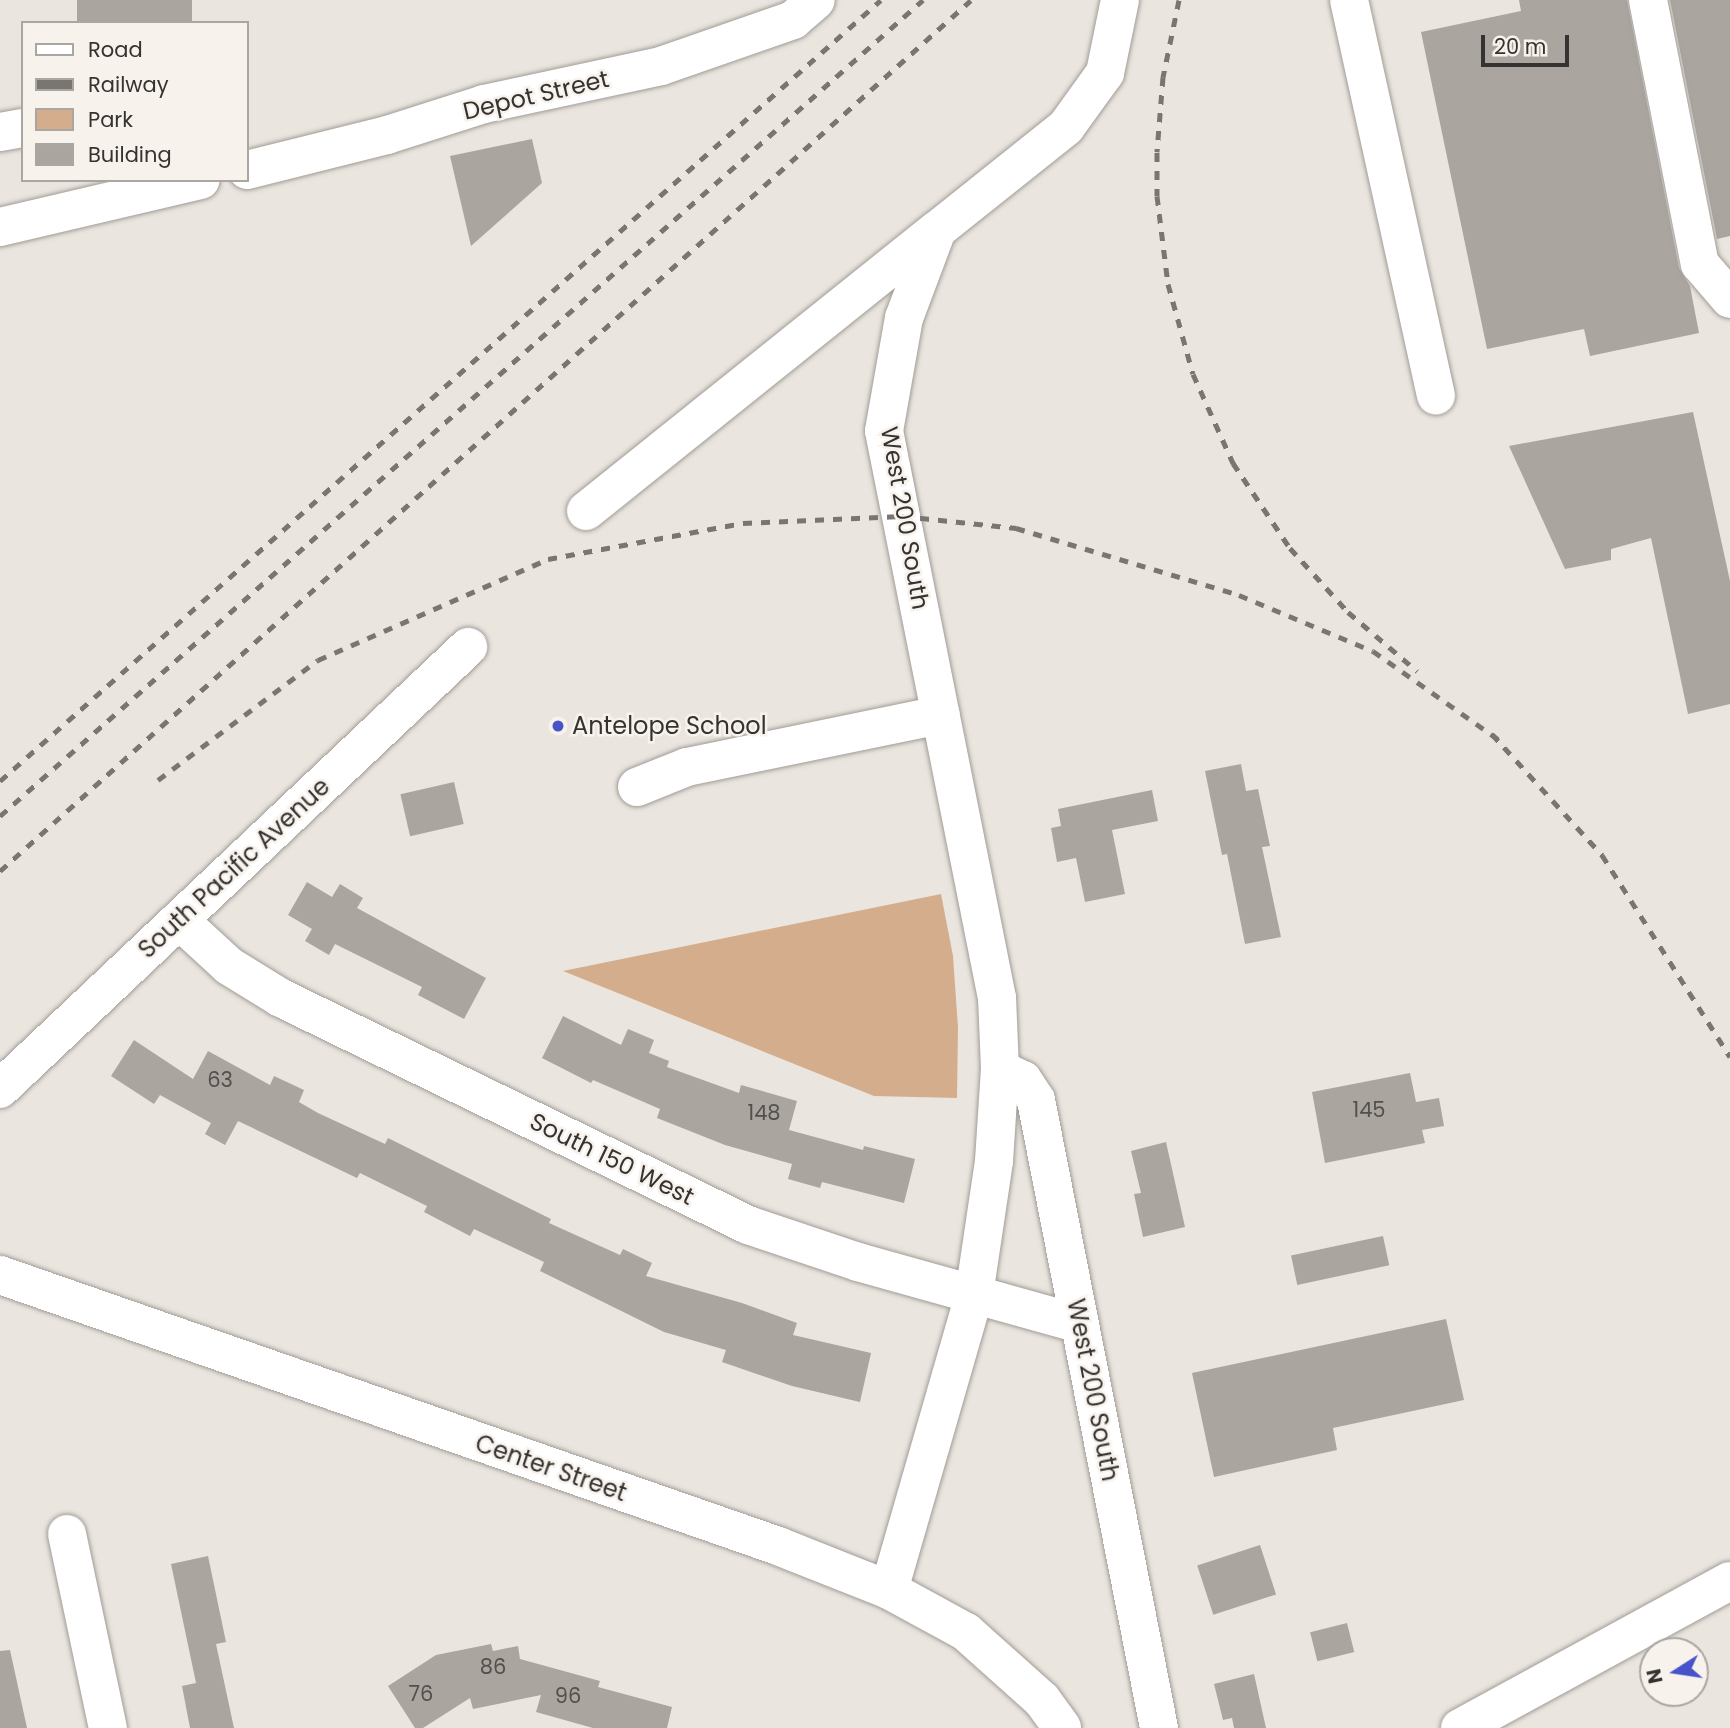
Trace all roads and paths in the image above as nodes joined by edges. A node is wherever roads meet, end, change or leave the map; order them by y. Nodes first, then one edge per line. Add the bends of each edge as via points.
1 (1120, 0) edge
2 (1349, 0) edge
3 (1648, 0) edge
4 (799, 7) edge
5 (21, 128) edge
6 (0, 132) edge
7 (248, 170) edge
8 (192, 182) edge
9 (0, 227) edge
10 (937, 230) junction
11 (1730, 299) edge
12 (1436, 396) dead end
13 (586, 511) dead end
14 (468, 647) dead end
15 (941, 715) junction
16 (637, 787) dead end
17 (179, 920) junction
18 (1000, 1069) junction
19 (0, 1089) edge
20 (0, 1275) edge
21 (974, 1295) junction
22 (1080, 1324) junction
23 (67, 1534) dead end
24 (1730, 1581) edge
25 (889, 1590) junction
26 (108, 1728) edge
27 (1062, 1728) edge
28 (1159, 1728) edge
29 (1460, 1728) edge

1 - 10 street via 1105,74 1066,127
2 - 12 street
3 - 11 street via 1700,264
4 - 7 street, Depot Street via 662,66 484,104 387,135
5 - 6 street
8 - 9 street
10 - 13 street
10 - 15 street, West 200 South via 904,318 884,430
14 - 17 street, South Pacific Avenue
15 - 16 street via 687,767
15 - 18 street, West 200 South via 998,998
17 - 19 street, South Pacific Avenue
17 - 21 street, South 150 West via 229,966 281,998 748,1225
18 - 21 street, West 200 South via 994,1161
18 - 22 street, West 200 South via 1023,1080 1036,1100
20 - 25 street, Center Street via 778,1546
21 - 22 street, South 150 West
21 - 25 street, West 200 South
22 - 28 street, West 200 South
23 - 26 street
24 - 29 street
25 - 27 street, Center Street via 966,1632 1042,1700

